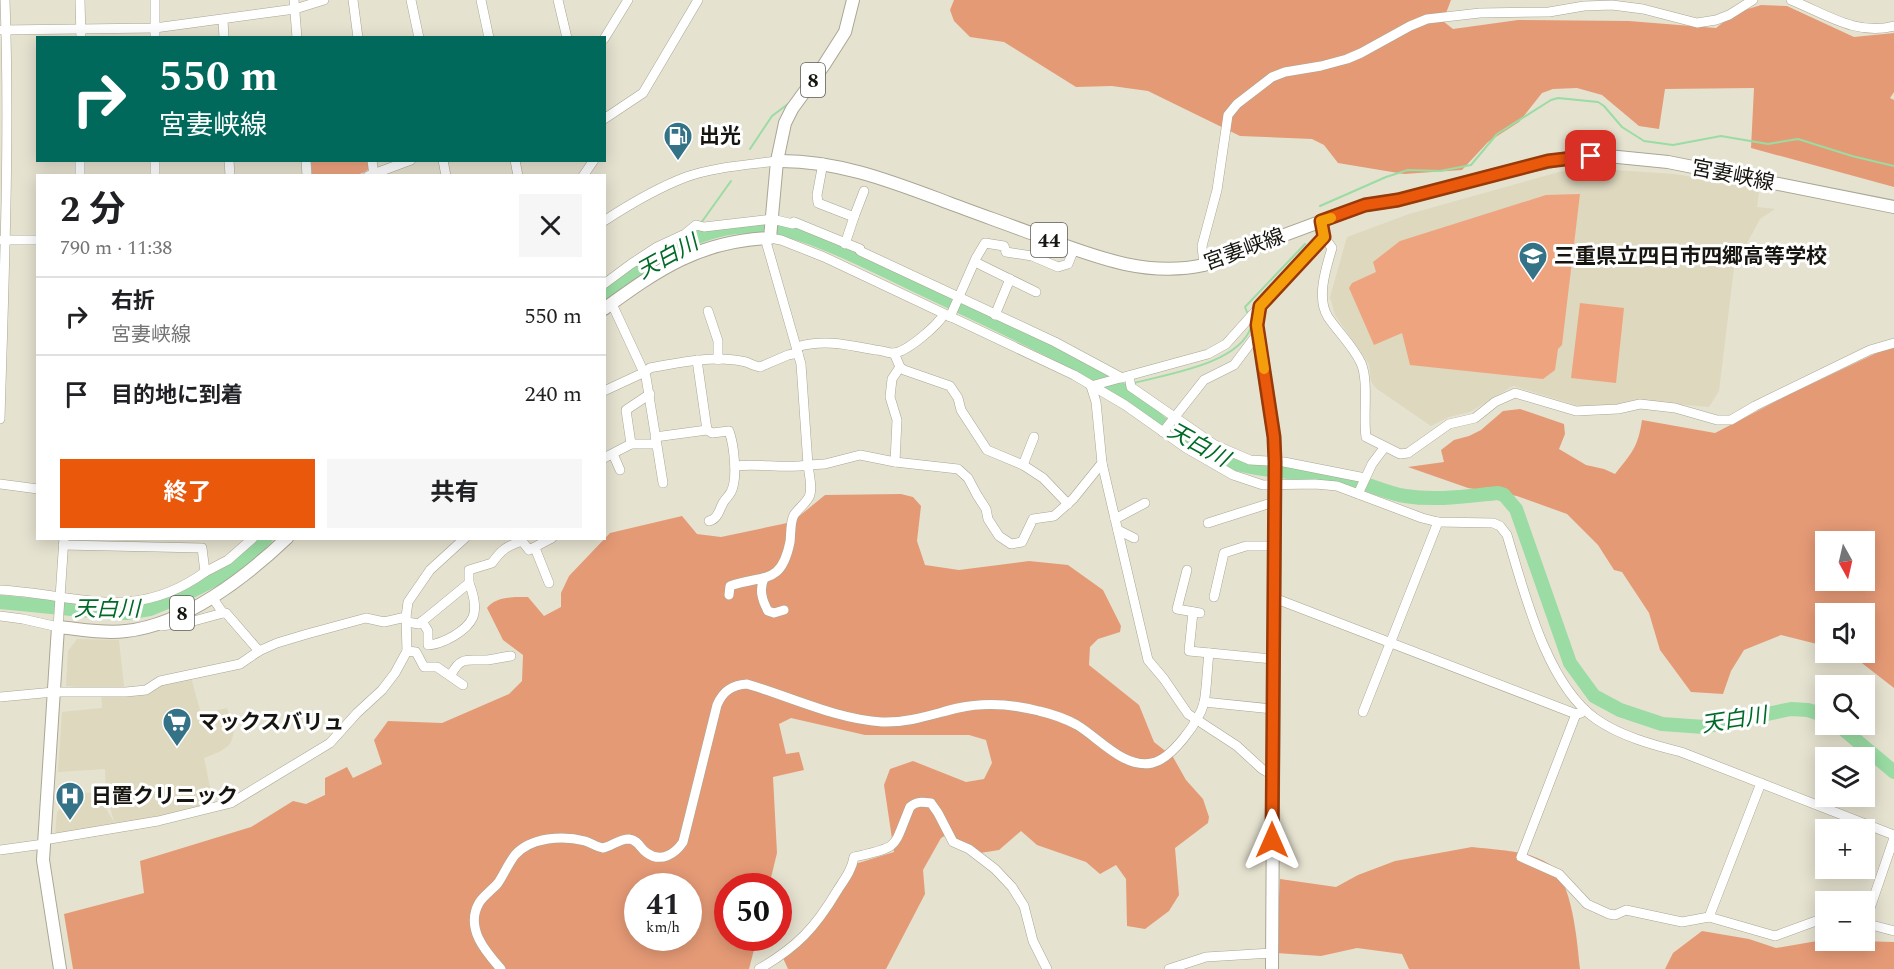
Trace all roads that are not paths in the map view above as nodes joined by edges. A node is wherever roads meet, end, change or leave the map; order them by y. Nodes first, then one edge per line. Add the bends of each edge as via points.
1 (5, 0) edge
2 (80, 0) edge
3 (155, 0) edge
4 (324, 0) edge
5 (353, 0) edge
6 (411, 0) edge
7 (482, 0) edge
8 (558, 0) edge
9 (628, 0) edge
10 (698, 0) edge
11 (853, 0) edge
12 (1753, 0) edge
13 (1791, 0) edge
14 (295, 4) edge
15 (223, 20) junction
16 (1894, 26) edge
17 (3, 30) edge
18 (155, 33) edge
19 (81, 34) edge
20 (224, 36) edge
21 (297, 36) edge
22 (358, 36) edge
23 (419, 36) edge
24 (489, 36) edge
25 (567, 36) edge
26 (606, 36) edge
27 (3, 93) edge
28 (606, 118) edge
29 (777, 160) junction
30 (406, 162) edge
31 (823, 163) junction
32 (375, 174) edge
33 (864, 191) dead end
34 (1894, 207) edge
35 (854, 217) junction
36 (606, 220) edge
37 (771, 220) junction
38 (1321, 221) junction
39 (1324, 237) junction
40 (767, 238) junction
41 (3, 240) edge
42 (36, 240) edge
43 (845, 244) junction
44 (1074, 249) junction
45 (975, 262) junction
46 (1204, 265) junction
47 (1010, 279) junction
48 (606, 283) edge
49 (1036, 292) dead end
50 (959, 298) junction
51 (1260, 306) junction
52 (608, 307) edge
53 (708, 311) dead end
54 (949, 315) junction
55 (995, 315) junction
56 (1258, 333) junction
57 (1894, 343) edge
58 (797, 350) junction
59 (894, 353) junction
60 (697, 360) junction
61 (718, 360) junction
62 (900, 368) junction
63 (645, 372) junction
64 (1128, 380) junction
65 (1091, 386) junction
66 (606, 390) edge
67 (650, 394) junction
68 (0, 406) edge
69 (1175, 417) junction
70 (0, 419) edge
71 (707, 430) junction
72 (1164, 431) junction
73 (1034, 437) dead end
74 (656, 440) junction
75 (632, 444) junction
76 (1384, 448) junction
77 (609, 456) edge
78 (896, 462) junction
79 (1275, 462) junction
80 (1102, 463) junction
81 (808, 465) junction
82 (1023, 465) junction
83 (735, 466) junction
84 (620, 470) dead end
85 (1365, 478) junction
86 (663, 483) dead end
87 (0, 485) edge
88 (1275, 486) junction
89 (36, 489) edge
90 (1358, 494) junction
91 (1274, 502) junction
92 (1145, 503) dead end
93 (1068, 504) junction
94 (1115, 519) junction
95 (709, 521) dead end
96 (1438, 522) junction
97 (1208, 523) dead end
98 (1118, 530) junction
99 (1134, 538) dead end
100 (251, 540) edge
101 (285, 540) edge
102 (463, 540) edge
103 (522, 540) edge
104 (549, 540) edge
105 (64, 542) edge
106 (1274, 546) junction
107 (535, 548) junction
108 (1187, 570) dead end
109 (205, 572) junction
110 (764, 578) junction
111 (470, 583) junction
112 (549, 583) dead end
113 (0, 590) edge
114 (729, 595) dead end
115 (212, 597) junction
116 (1214, 597) dead end
117 (60, 598) junction
118 (1274, 598) junction
119 (784, 610) dead end
120 (223, 612) junction
121 (0, 616) edge
122 (407, 619) junction
123 (422, 621) junction
124 (152, 626) junction
125 (58, 627) junction
126 (1390, 643) junction
127 (259, 651) junction
128 (407, 651) junction
129 (1209, 653) junction
130 (512, 656) dead end
131 (1273, 659) junction
132 (451, 675) junction
133 (464, 684) dead end
134 (54, 692) junction
135 (0, 697) edge
136 (1204, 702) junction
137 (1273, 709) junction
138 (1586, 711) junction
139 (1363, 712) dead end
140 (1576, 714) junction
141 (1196, 720) junction
142 (1272, 775) junction
143 (1761, 783) junction
144 (1894, 837) edge
145 (44, 842) junction
146 (0, 850) edge
147 (1875, 893) edge
148 (1709, 917) junction
149 (1815, 921) edge
150 (1875, 926) edge
151 (1894, 931) edge
152 (1272, 953) junction
153 (60, 969) edge
154 (501, 969) edge
155 (759, 969) edge
156 (1047, 969) edge
157 (1169, 969) edge
158 (1272, 969) edge

1 - 17 street
2 - 19 street
3 - 18 street
4 - 14 street
5 - 22 street
6 - 23 street
7 - 24 street
8 - 25 street
9 - 26 street
10 - 28 street via 643,93
11 - 29 main road, 8 via 845,32 785,123
12 - 46 street via 1729,15 1697,23 1612,5 1428,19 1347,59 1272,77 1228,116 1217,190 1202,246
13 - 16 street via 1860,28
14 - 15 street
14 - 21 street
15 - 18 street
15 - 20 street
17 - 19 street
17 - 27 street
18 - 19 street
27 - 41 street
29 - 31 main road, 宮妻峡線 / 44
29 - 36 street via 687,177 629,204
29 - 37 main road, 8
30 - 32 street
31 - 35 street via 818,203
31 - 44 main road, 宮妻峡線 / 44 via 883,179
33 - 35 street
34 - 38 main road, 宮妻峡線 / 44 via 1668,162 1591,156 1548,161 1365,205
35 - 43 street
37 - 40 main road, 8
37 - 43 street via 794,222
37 - 48 street via 700,226 657,247
38 - 39 main road
38 - 46 main road, 宮妻峡線 / 44
39 - 51 main road
39 - 76 street via 1332,248 1322,291 1326,315 1361,363 1366,437
40 - 52 main road via 719,245 672,262
40 - 54 street via 824,257
40 - 58 street
41 - 42 street
41 - 68 street
43 - 50 street
44 - 45 street via 1068,264 1058,267 1032,256 1006,252 1004,246 985,243
44 - 46 main road, 宮妻峡線 / 44 via 1119,264 1155,270
45 - 47 street
45 - 50 street
47 - 49 street
47 - 55 street
50 - 54 street
50 - 55 street
51 - 56 main road
51 - 64 street via 1226,344 1208,354
52 - 63 street
53 - 61 street via 718,341
54 - 59 street
54 - 65 street
55 - 64 street
56 - 69 street via 1234,365 1204,380
56 - 79 main road
57 - 76 street via 1870,350 1731,420 1640,404 1575,411 1515,393 1475,418 1441,428 1408,453
58 - 59 street via 825,342
58 - 61 street via 760,368 747,362
58 - 81 street via 803,373
59 - 62 street
60 - 61 street
60 - 63 street
60 - 71 street
62 - 78 street via 892,380 890,397 897,420
62 - 82 street via 950,386 987,450
63 - 66 street
63 - 67 street
64 - 65 street
64 - 69 street
65 - 72 street
65 - 80 street
67 - 74 street
67 - 75 street via 626,412
68 - 70 street
69 - 72 street
69 - 79 street via 1226,451 1250,460
71 - 74 street
71 - 83 street via 729,431
72 - 88 street via 1233,475
73 - 82 street
74 - 75 street
74 - 86 street
75 - 77 street
76 - 85 street
77 - 84 street
78 - 81 street via 860,455
78 - 93 street via 962,471 999,536 1011,544 1022,542 1033,519 1054,516
79 - 85 street
79 - 88 main road
80 - 93 street
80 - 94 street
81 - 83 street
81 - 110 street via 810,492 793,517 782,568
82 - 93 street via 1043,478
83 - 95 street via 731,492 716,518
85 - 90 street
87 - 89 street
88 - 90 street via 1330,485
88 - 91 main road
90 - 96 street
91 - 97 street
91 - 106 main road
92 - 94 street
94 - 98 street
96 - 126 street
96 - 138 street via 1489,522 1505,531 1543,644 1558,674
98 - 99 street
98 - 141 street via 1148,660
100 - 109 street via 228,560
101 - 115 main road, 8
102 - 122 street via 430,570 408,602
103 - 107 street via 529,550
103 - 111 street via 503,548 492,563 469,570
104 - 107 street
105 - 109 street via 202,548
105 - 117 street
106 - 116 street via 1246,546 1224,552
106 - 118 main road
107 - 112 street
108 - 129 street via 1177,609 1197,613 1190,651
109 - 117 street via 153,599 104,603
110 - 114 street via 730,586
110 - 119 street via 761,595 768,611
111 - 123 street
111 - 123 street via 474,613 457,634 428,645 428,631
113 - 117 street
115 - 120 street
115 - 124 main road, 8
117 - 125 street
118 - 126 street
118 - 131 main road
120 - 124 street via 190,622
120 - 127 street
121 - 125 street
122 - 123 street via 419,624
122 - 127 street via 384,622 366,618
122 - 128 street
124 - 125 main road, 8 via 125,632
125 - 134 main road
126 - 139 street
126 - 140 street
127 - 134 street via 240,664 160,681 146,690
128 - 132 street via 416,652 424,667 437,667
128 - 145 street via 382,690 330,743 237,801 158,821
129 - 131 street
129 - 136 street
130 - 132 street via 465,660
131 - 137 main road
132 - 133 street
134 - 135 street
134 - 145 main road
136 - 137 street
136 - 141 street
137 - 142 main road
138 - 140 street
138 - 143 street via 1606,726
140 - 148 street via 1521,857 1559,874 1582,900 1599,911 1615,915 1626,910 1682,922
141 - 142 street
141 - 154 street via 1164,759 1143,764 1119,755 1063,718 1008,704 883,722 858,719 747,684 737,685 727,689 717,705 683,842 677,852 657,857 627,839 603,848 586,842 542,839 516,854 474,913 478,939
142 - 152 main road
143 - 144 street
143 - 148 street
144 - 147 street
145 - 146 street
145 - 153 main road via 43,860
148 - 149 street via 1775,936
150 - 151 street
152 - 157 street via 1206,957
152 - 158 main road
155 - 156 street via 781,957 811,930 854,857 893,846 910,807 922,802 935,808 953,842 969,849 1012,887

